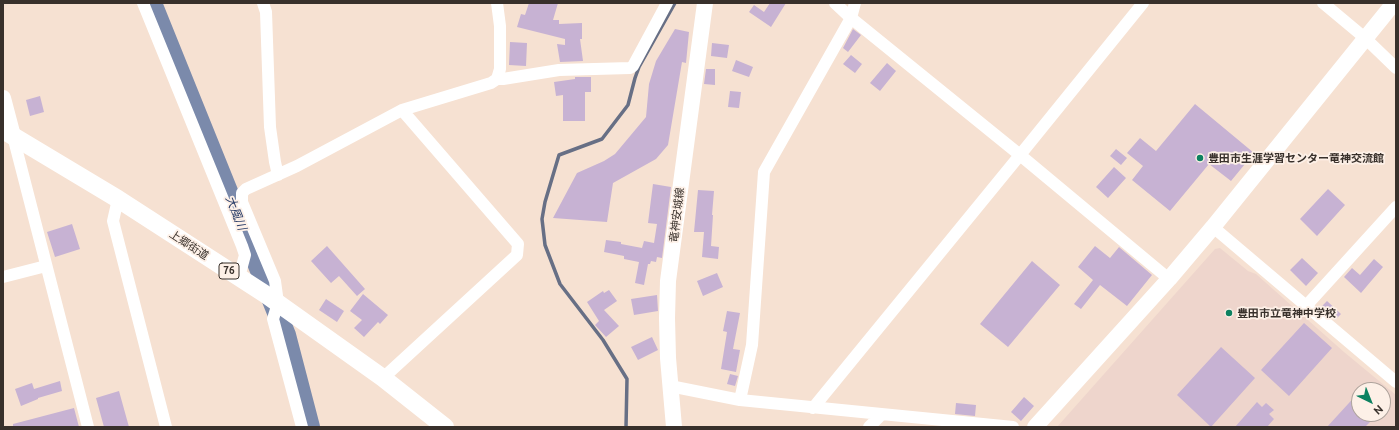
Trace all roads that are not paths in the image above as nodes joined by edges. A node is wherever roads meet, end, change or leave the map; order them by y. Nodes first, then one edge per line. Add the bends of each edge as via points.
1 (143, 3) edge
2 (263, 3) edge
3 (497, 3) edge
4 (667, 3) edge
5 (704, 3) edge
6 (835, 3) edge
7 (855, 3) edge
8 (1143, 3) edge
9 (1323, 3) edge
10 (1394, 3) edge
11 (851, 18) junction
12 (1365, 38) junction
13 (1396, 68) edge
14 (497, 79) junction
15 (3, 98) edge
16 (402, 110) junction
17 (8, 133) edge
18 (1020, 155) junction
19 (278, 175) junction
20 (118, 199) junction
21 (1396, 207) edge
22 (1213, 227) junction
23 (46, 266) junction
24 (3, 277) edge
25 (239, 277) junction
26 (1169, 279) junction
27 (278, 303) junction
28 (1306, 306) junction
29 (383, 378) junction
30 (1396, 382) edge
31 (670, 386) junction
32 (740, 400) junction
33 (812, 408) junction
34 (881, 414) junction
35 (88, 427) edge
36 (166, 427) edge
37 (302, 427) edge
38 (446, 427) edge
39 (674, 427) edge
40 (870, 427) edge
41 (1012, 427) edge
42 (1035, 427) edge

1 - 25 street via 242,246 245,255
2 - 19 street via 266,12 270,127
3 - 14 street via 500,26 500,69
4 - 14 street via 630,68 559,70
5 - 31 street, 竜神安城線 via 668,281
6 - 11 street
7 - 11 street
8 - 18 street
9 - 12 street
10 - 12 street
11 - 18 street
11 - 32 street via 764,172 752,345
12 - 13 street
12 - 22 street
14 - 16 street
15 - 17 street
16 - 19 street
16 - 29 street via 518,244 517,255
17 - 20 main road, 上郷街道 / 76
17 - 23 street
18 - 26 street
18 - 33 street
19 - 27 street via 246,189 242,193 242,202 275,281
20 - 25 main road, 上郷街道 / 76
20 - 36 street via 113,221
21 - 28 street
22 - 26 street
22 - 28 street
23 - 24 street
23 - 35 street
25 - 27 main road, 上郷街道 / 76
26 - 42 street
27 - 29 main road, 上郷街道 / 76
27 - 37 street via 273,319
28 - 30 street
29 - 38 main road, 上郷街道 / 76
31 - 32 street
31 - 39 street, 竜神安城線
32 - 33 street
33 - 34 street
34 - 40 street
34 - 41 street

